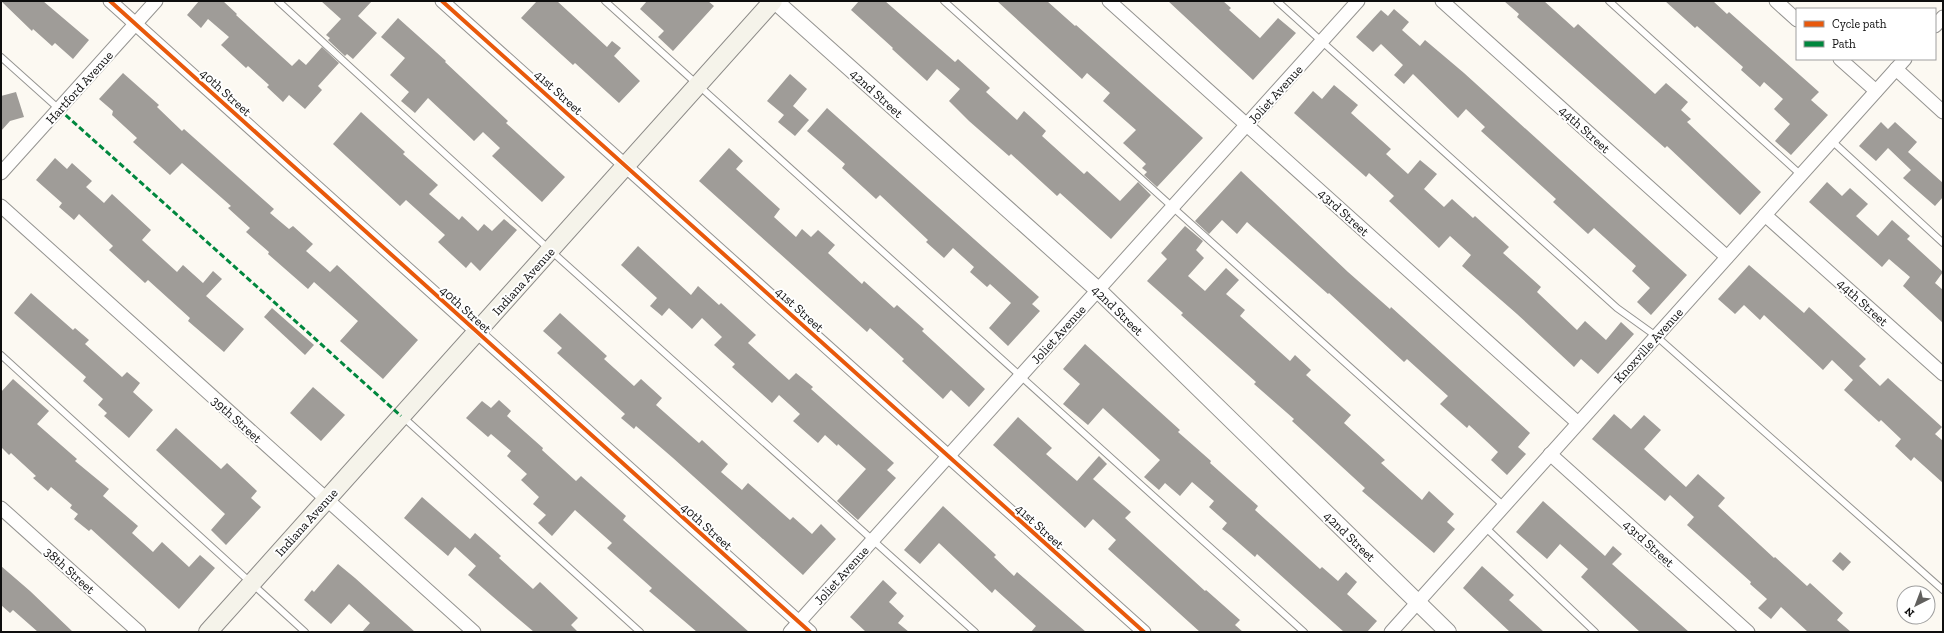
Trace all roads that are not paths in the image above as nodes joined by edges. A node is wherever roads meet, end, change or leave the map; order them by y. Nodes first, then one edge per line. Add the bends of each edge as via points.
1 (110, 1) edge
2 (156, 1) edge
3 (278, 1) edge
4 (442, 1) edge
5 (605, 1) edge
6 (774, 1) edge
7 (944, 1) edge
8 (1109, 1) edge
9 (1277, 1) edge
10 (1358, 1) edge
11 (1442, 1) edge
12 (1609, 1) edge
13 (1776, 1) edge
14 (1943, 17) edge
15 (1796, 19) edge
16 (135, 24) junction
17 (1936, 25) edge
18 (1322, 41) junction
19 (1, 57) edge
20 (1841, 60) edge
21 (1904, 60) edge
22 (1896, 70) junction
23 (698, 85) junction
24 (1876, 92) junction
25 (59, 109) junction
26 (1943, 112) edge
27 (1247, 125) junction
28 (1832, 141) junction
29 (626, 166) junction
30 (1, 173) edge
31 (1801, 175) junction
32 (1, 206) edge
33 (1172, 208) junction
34 (1765, 215) junction
35 (1943, 243) edge
36 (550, 250) junction
37 (1728, 257) junction
38 (1098, 290) junction
39 (477, 332) junction
40 (1656, 336) junction
41 (1, 355) edge
42 (1943, 374) edge
43 (1021, 376) junction
44 (401, 416) junction
45 (1578, 423) junction
46 (1550, 454) junction
47 (948, 456) junction
48 (327, 499) junction
49 (1504, 506) junction
50 (1, 508) edge
51 (1484, 527) junction
52 (874, 539) junction
53 (251, 584) junction
54 (1943, 590) edge
55 (1418, 602) junction
56 (794, 627) edge
57 (139, 632) edge
58 (208, 632) edge
59 (305, 632) edge
60 (474, 632) edge
61 (640, 632) edge
62 (810, 632) edge
63 (975, 632) edge
64 (1144, 632) edge
65 (1304, 632) edge
66 (1391, 632) edge
67 (1448, 632) edge
68 (1595, 632) edge
69 (1748, 632) edge

1 - 16 street, 40th Street
2 - 16 street, Hartford Avenue
3 - 36 lane
4 - 29 street, 41st Street
5 - 23 lane
6 - 23 main road, Indiana Avenue
6 - 38 street, 42nd Street
7 - 33 lane
8 - 27 street, 43rd Street
9 - 18 lane
10 - 18 street, Joliet Avenue
11 - 37 street, 44th Street
12 - 31 lane
13 - 15 street
14 - 17 street
16 - 25 street, Hartford Avenue
16 - 39 street, 40th Street
18 - 27 street, Joliet Avenue
18 - 40 lane via 1617,308
19 - 25 lane
20 - 24 street
21 - 22 street, Knoxville Avenue
22 - 24 street, Knoxville Avenue
22 - 26 street
23 - 29 main road, Indiana Avenue
23 - 43 lane
24 - 28 street, Knoxville Avenue
25 - 30 street, Hartford Avenue
27 - 33 street, Joliet Avenue
27 - 45 street, 43rd Street
28 - 31 street, Knoxville Avenue
28 - 35 lane
29 - 36 main road, Indiana Avenue
29 - 47 street, 41st Street
31 - 34 street, Knoxville Avenue
32 - 48 street, 39th Street
33 - 38 street, Joliet Avenue
33 - 49 lane
34 - 37 street, Knoxville Avenue
34 - 42 street, 44th Street
36 - 39 main road, Indiana Avenue
36 - 52 lane
37 - 40 street, Knoxville Avenue
38 - 43 street, Joliet Avenue
38 - 55 street, 42nd Street
39 - 44 main road, Indiana Avenue
39 - 56 street, 40th Street
40 - 45 street, Knoxville Avenue
40 - 54 lane
41 - 53 lane
43 - 47 street, Joliet Avenue
43 - 65 lane
44 - 48 main road, Indiana Avenue
44 - 61 lane
45 - 46 street, Knoxville Avenue
46 - 49 street, Knoxville Avenue
46 - 69 street, 43rd Street
47 - 52 street, Joliet Avenue
47 - 64 street, 41st Street
48 - 53 main road, Indiana Avenue
48 - 60 street, 39th Street
49 - 51 street, Knoxville Avenue
50 - 57 street, 38th Street
51 - 55 street, Knoxville Avenue
51 - 68 lane
52 - 56 street, Joliet Avenue
52 - 63 lane
53 - 58 main road, Indiana Avenue
53 - 59 lane
55 - 66 street, Knoxville Avenue
55 - 67 street, 42nd Street
56 - 62 street, 40th Street

